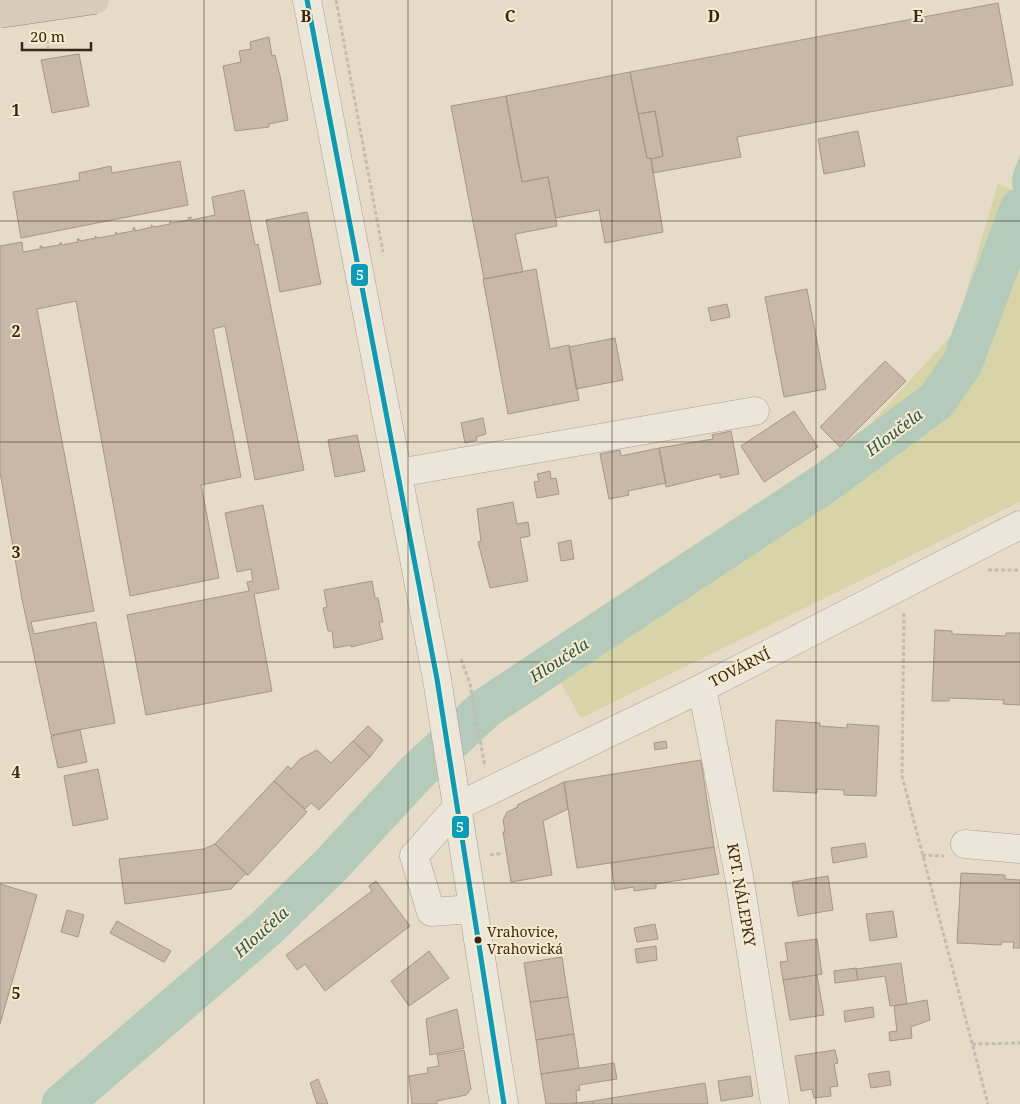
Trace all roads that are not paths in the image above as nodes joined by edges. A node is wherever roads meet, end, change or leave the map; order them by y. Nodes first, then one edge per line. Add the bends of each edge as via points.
1 (95, 0) edge
2 (308, 0) edge
3 (0, 14) edge
4 (755, 411) dead end
5 (398, 473) junction
6 (1020, 525) edge
7 (702, 688) junction
8 (458, 806) junction
9 (965, 844) dead end
10 (1020, 849) edge
11 (473, 909) junction
12 (504, 1104) edge
13 (775, 1104) edge

1 - 3 highway, bridge
2 - 5 street
4 - 5 street
5 - 8 street
6 - 7 street, TOVÁRNÍ
7 - 8 street, TOVÁRNÍ
7 - 13 street, KPT. NÁLEPKY via 739,876
8 - 11 street
8 - 11 street via 414,856 431,912
9 - 10 street
11 - 12 street

